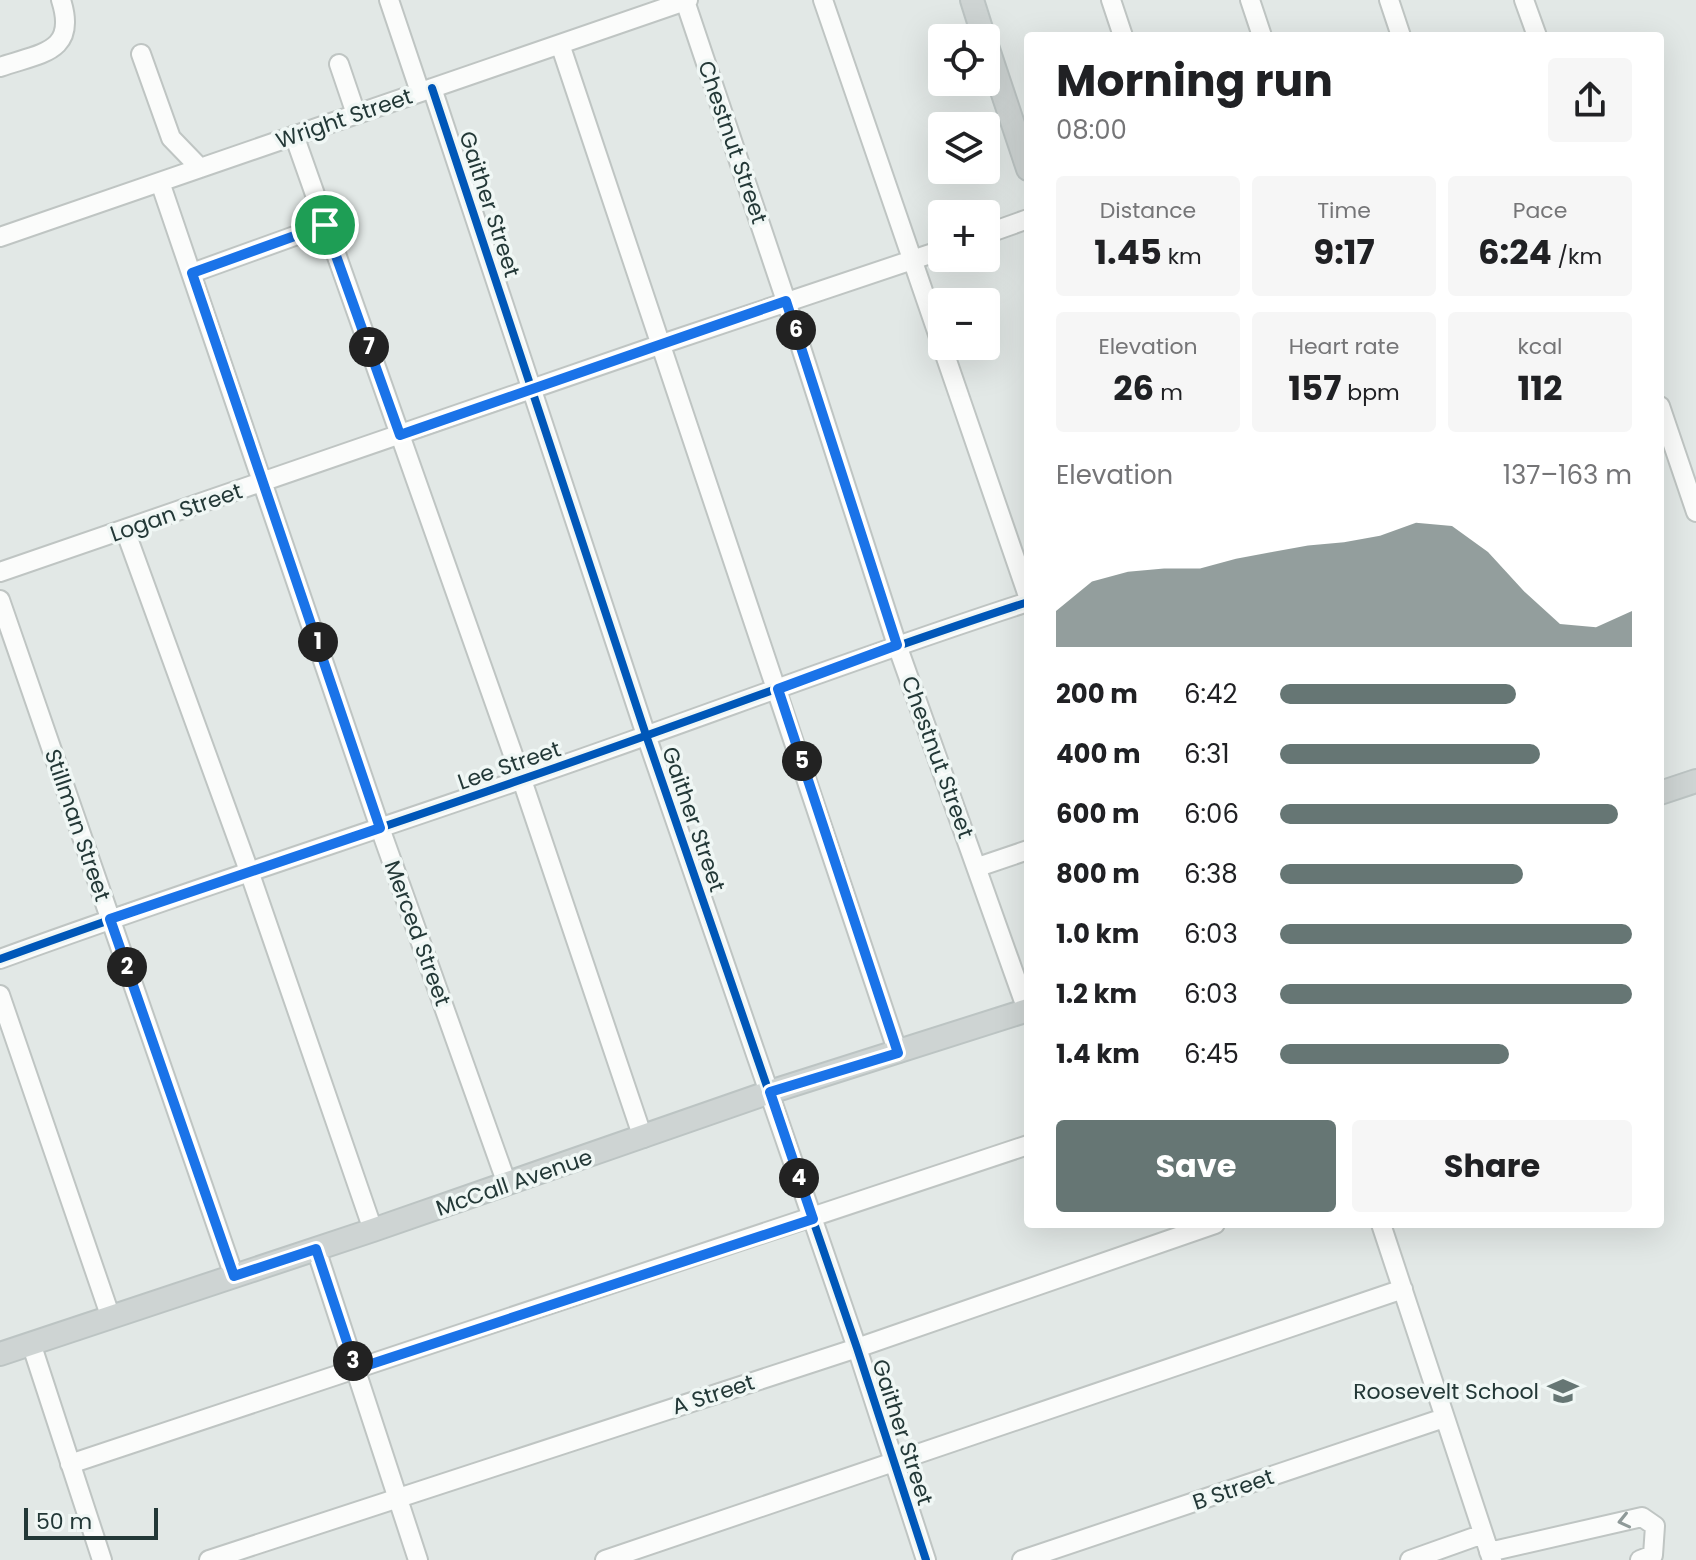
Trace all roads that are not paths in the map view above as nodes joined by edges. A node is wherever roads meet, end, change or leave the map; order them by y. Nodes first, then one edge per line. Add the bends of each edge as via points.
1 (61, 0) edge
2 (389, 0) edge
3 (686, 0) edge
4 (823, 0) edge
5 (972, 0) edge
6 (1111, 0) edge
7 (1250, 0) edge
8 (1389, 0) edge
9 (1524, 0) edge
10 (980, 24) edge
11 (1122, 32) edge
12 (1261, 32) edge
13 (1400, 32) edge
14 (1536, 32) edge
15 (560, 44) junction
16 (141, 54) dead end
17 (339, 64) dead end
18 (0, 67) edge
19 (1000, 85) edge
20 (426, 90) junction
21 (356, 114) junction
22 (294, 135) junction
23 (1024, 157) edge
24 (200, 168) junction
25 (160, 182) junction
26 (1024, 220) edge
27 (325, 225) junction
28 (1000, 229) edge
29 (0, 237) edge
30 (928, 255) edge
31 (913, 261) junction
32 (192, 273) junction
33 (786, 301) junction
34 (928, 305) edge
35 (662, 344) junction
36 (947, 360) edge
37 (533, 389) junction
38 (1664, 418) edge
39 (400, 435) junction
40 (264, 482) junction
41 (1696, 512) edge
42 (125, 530) junction
43 (0, 572) edge
44 (1024, 587) edge
45 (0, 600) edge
46 (1024, 600) edge
47 (897, 645) junction
48 (778, 689) junction
49 (646, 735) junction
50 (522, 780) junction
51 (1696, 781) edge
52 (1664, 792) edge
53 (380, 828) junction
54 (1024, 851) edge
55 (978, 867) junction
56 (249, 871) junction
57 (110, 919) junction
58 (0, 959) edge
59 (0, 995) edge
60 (1024, 999) edge
61 (1024, 1011) edge
62 (898, 1053) junction
63 (770, 1092) junction
64 (643, 1138) junction
65 (1024, 1146) edge
66 (507, 1184) junction
67 (813, 1219) junction
68 (1203, 1228) edge
69 (1382, 1228) edge
70 (373, 1230) junction
71 (316, 1249) junction
72 (234, 1276) junction
73 (1403, 1289) junction
74 (111, 1318) junction
75 (31, 1343) junction
76 (857, 1348) junction
77 (0, 1354) edge
78 (356, 1369) junction
79 (1444, 1418) junction
80 (892, 1462) junction
81 (70, 1464) junction
82 (397, 1497) junction
83 (1488, 1549) edge
84 (102, 1560) edge
85 (209, 1560) edge
86 (418, 1560) edge
87 (605, 1560) edge
88 (926, 1560) edge
89 (1022, 1560) edge
90 (1410, 1560) edge
91 (1640, 1560) edge

1 - 18 street via 67,30 59,43
2 - 20 street, Gaither Street
3 - 15 street, Wright Street
3 - 33 street, Chestnut Street
4 - 31 street
5 - 10 main road
6 - 11 street
7 - 12 street
8 - 13 street
9 - 14 street
15 - 20 street, Wright Street
15 - 35 street
16 - 24 street via 171,138
17 - 21 street
19 - 23 main road
20 - 21 street, Wright Street
20 - 37 street, Gaither Street
21 - 22 street, Wright Street
22 - 24 street, Wright Street
22 - 27 street
24 - 25 street, Wright Street
25 - 29 street, Wright Street
25 - 32 street, Merced Street
26 - 28 street
27 - 32 street
27 - 39 street
30 - 31 street, Logan Street
31 - 33 street, Logan Street
31 - 34 street
32 - 40 street, Merced Street
33 - 35 street, Logan Street
33 - 47 street, Chestnut Street
35 - 37 street, Logan Street
35 - 48 street
36 - 44 street
37 - 39 street, Logan Street
37 - 49 street, Gaither Street
38 - 41 street
39 - 40 street, Logan Street
39 - 50 street
40 - 42 street, Logan Street
40 - 53 street, Merced Street
42 - 43 street, Logan Street
42 - 56 street
45 - 57 street, Stillman Street
46 - 47 street, Lee Street
47 - 48 street, Lee Street
47 - 55 street, Chestnut Street
48 - 49 street, Lee Street
48 - 62 street
49 - 50 street, Lee Street
49 - 63 street, Gaither Street
50 - 53 street, Lee Street
50 - 64 street
51 - 52 main road
53 - 56 street, Lee Street
53 - 66 street, Merced Street
54 - 55 street
55 - 60 street, Chestnut Street
56 - 57 street, Lee Street
56 - 70 street
57 - 58 street, Lee Street
57 - 72 street, Stillman Street
59 - 74 street
61 - 62 main road, McCall Avenue
62 - 63 main road, McCall Avenue
63 - 64 main road, McCall Avenue
63 - 67 street, Gaither Street
64 - 66 main road, McCall Avenue
65 - 67 street
66 - 70 main road, McCall Avenue
67 - 76 street, Gaither Street
67 - 78 street
68 - 76 street, A Street
69 - 73 street
70 - 71 main road, McCall Avenue
71 - 72 main road, McCall Avenue
71 - 78 street
72 - 74 main road, McCall Avenue
73 - 79 street
73 - 80 street
74 - 75 main road, McCall Avenue
75 - 77 main road, McCall Avenue
75 - 81 street
76 - 80 street, Gaither Street
76 - 82 street, A Street
78 - 81 street
78 - 82 street
79 - 83 street
79 - 89 street, B Street
80 - 87 street
80 - 88 street, Gaither Street
81 - 84 street
82 - 85 street, A Street
82 - 86 street
83 - 90 street
91 -> 83 street via 1653,1555 1656,1539 1655,1526 1642,1517

